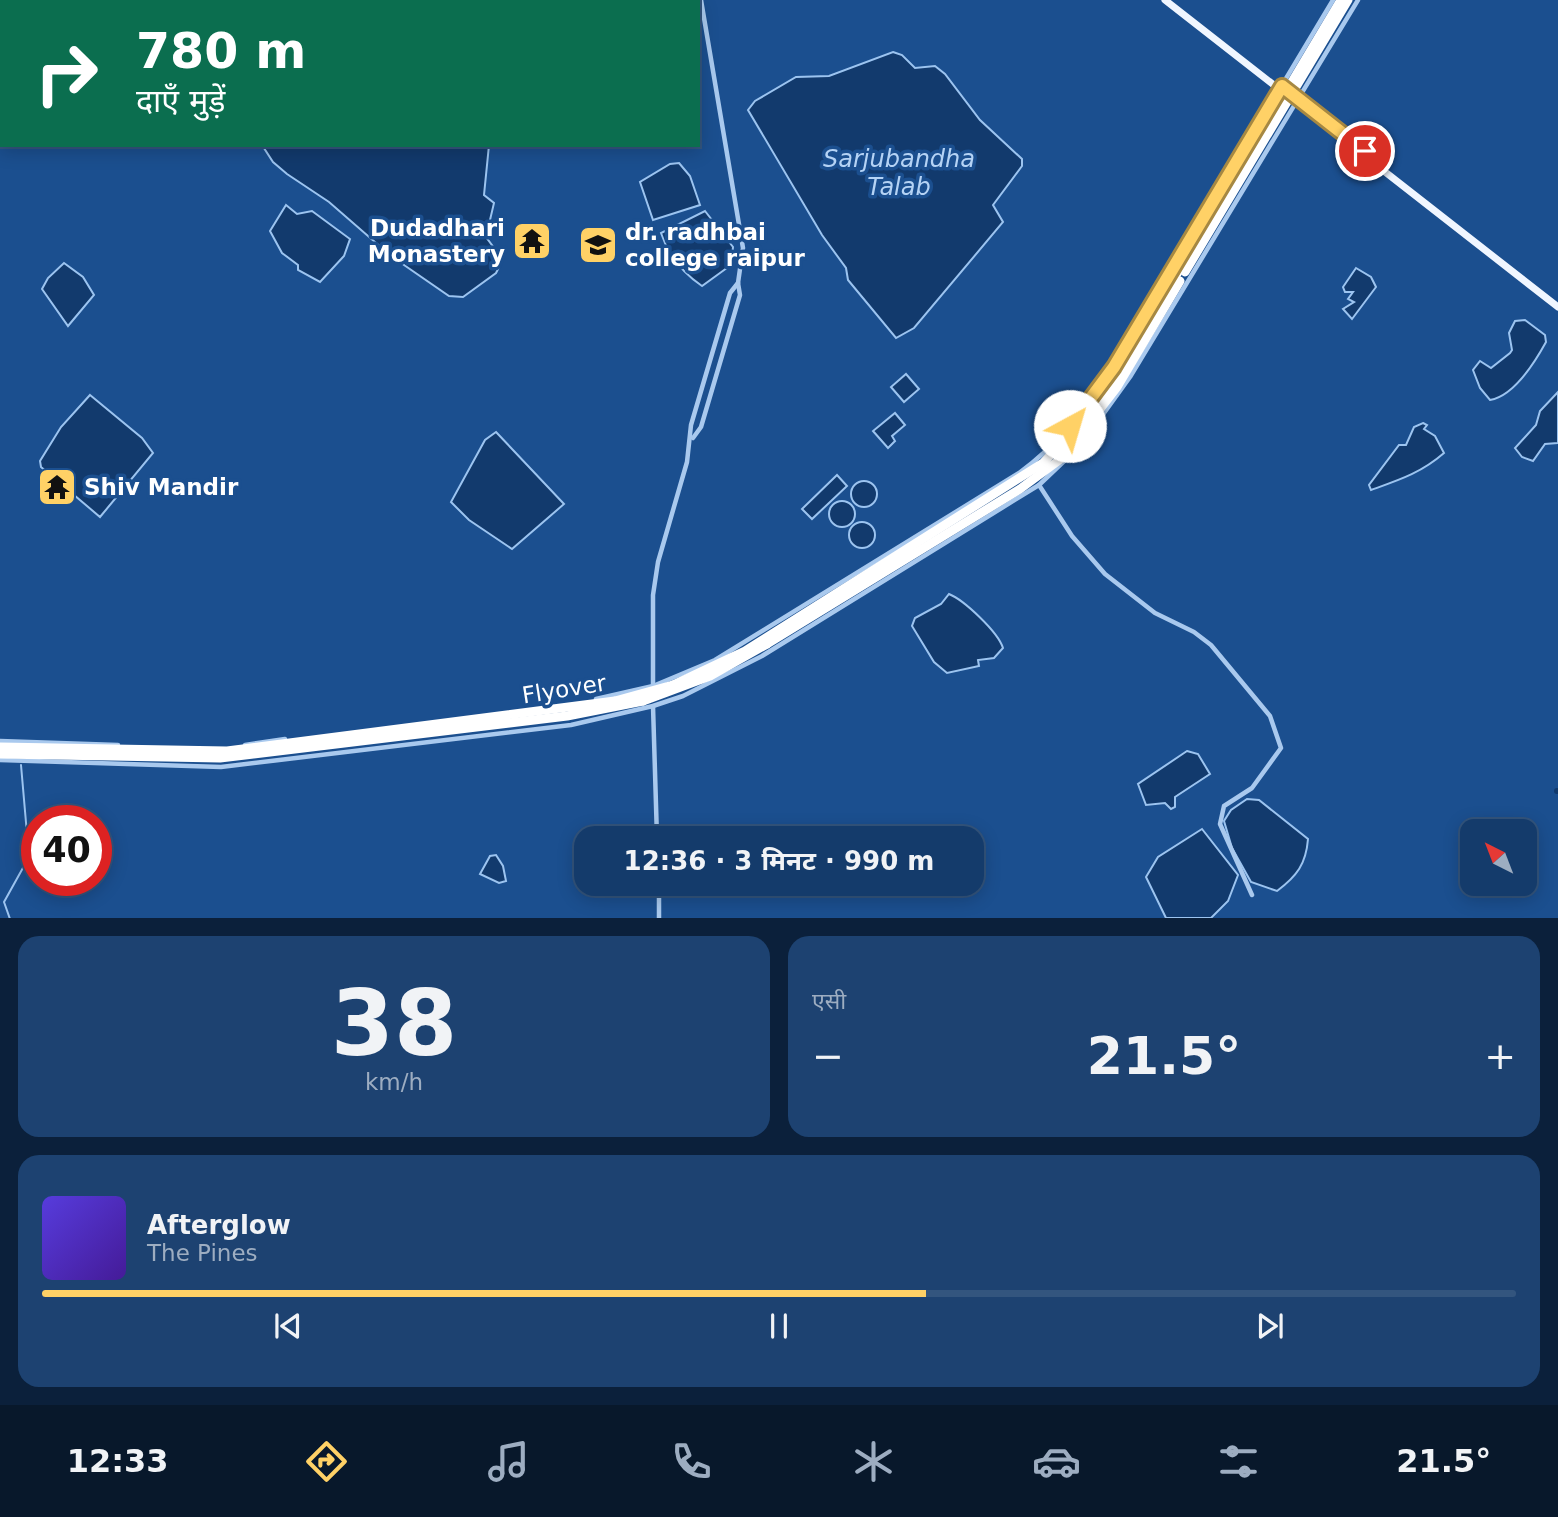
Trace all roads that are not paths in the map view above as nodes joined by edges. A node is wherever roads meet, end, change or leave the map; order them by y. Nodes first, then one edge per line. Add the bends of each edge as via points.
1 (701, 0) edge
2 (1165, 0) edge
3 (1171, 0) edge
4 (1334, 0) edge
5 (1341, 0) edge
6 (1348, 0) edge
7 (1358, 0) edge
8 (1281, 87) junction
9 (1297, 100) junction
10 (1183, 271) junction
11 (738, 283) junction
12 (730, 293) junction
13 (740, 295) junction
14 (1558, 301) edge
15 (1558, 307) edge
16 (1124, 369) junction
17 (692, 439) junction
18 (1039, 485) junction
19 (794, 615) junction
20 (792, 632) junction
21 (765, 641) junction
22 (653, 686) junction
23 (653, 706) junction
24 (378, 736) junction
25 (324, 737) junction
26 (0, 741) edge
27 (332, 745) junction
28 (0, 747) edge
29 (346, 751) junction
30 (0, 754) edge
31 (0, 760) edge
32 (657, 826) edge
33 (1252, 895) dead end
34 (659, 896) edge
35 (659, 918) edge

1 - 11 street via 742,238
2 - 8 main road
3 - 8 main road
4 - 8 street
5 - 10 highway, bridge
6 - 10 highway, bridge
7 - 9 street
8 - 9 main road
8 - 16 street
9 - 14 main road
9 - 15 main road
9 - 16 street
10 - 16 highway
11 - 12 street
11 - 13 street
12 - 13 street
12 - 17 street via 691,425
13 - 17 street via 701,427
16 - 18 street via 1081,445
16 - 19 highway, Flyover via 1076,431 1031,473
16 - 20 highway, Flyover via 1076,442 1038,476
17 - 22 street via 657,562
18 - 20 street
18 - 33 street via 1072,536 1102,570 1155,614 1211,645 1270,716 1281,748 1252,788 1224,806 1220,824
19 - 21 highway, Flyover
19 - 22 street via 715,660
20 - 21 highway, Flyover
20 - 23 street via 762,656 708,685
21 - 24 highway, Flyover, bridge via 685,687 617,708
22 - 23 street
22 - 25 street via 586,701
23 - 29 street via 571,725
23 - 32 street
24 - 25 highway, Flyover
24 - 27 highway, Flyover
25 - 26 street via 195,749
25 - 28 highway, Flyover via 201,752
27 - 29 highway
27 - 30 highway, Flyover via 200,759
29 - 31 street via 211,768
34 - 35 street

